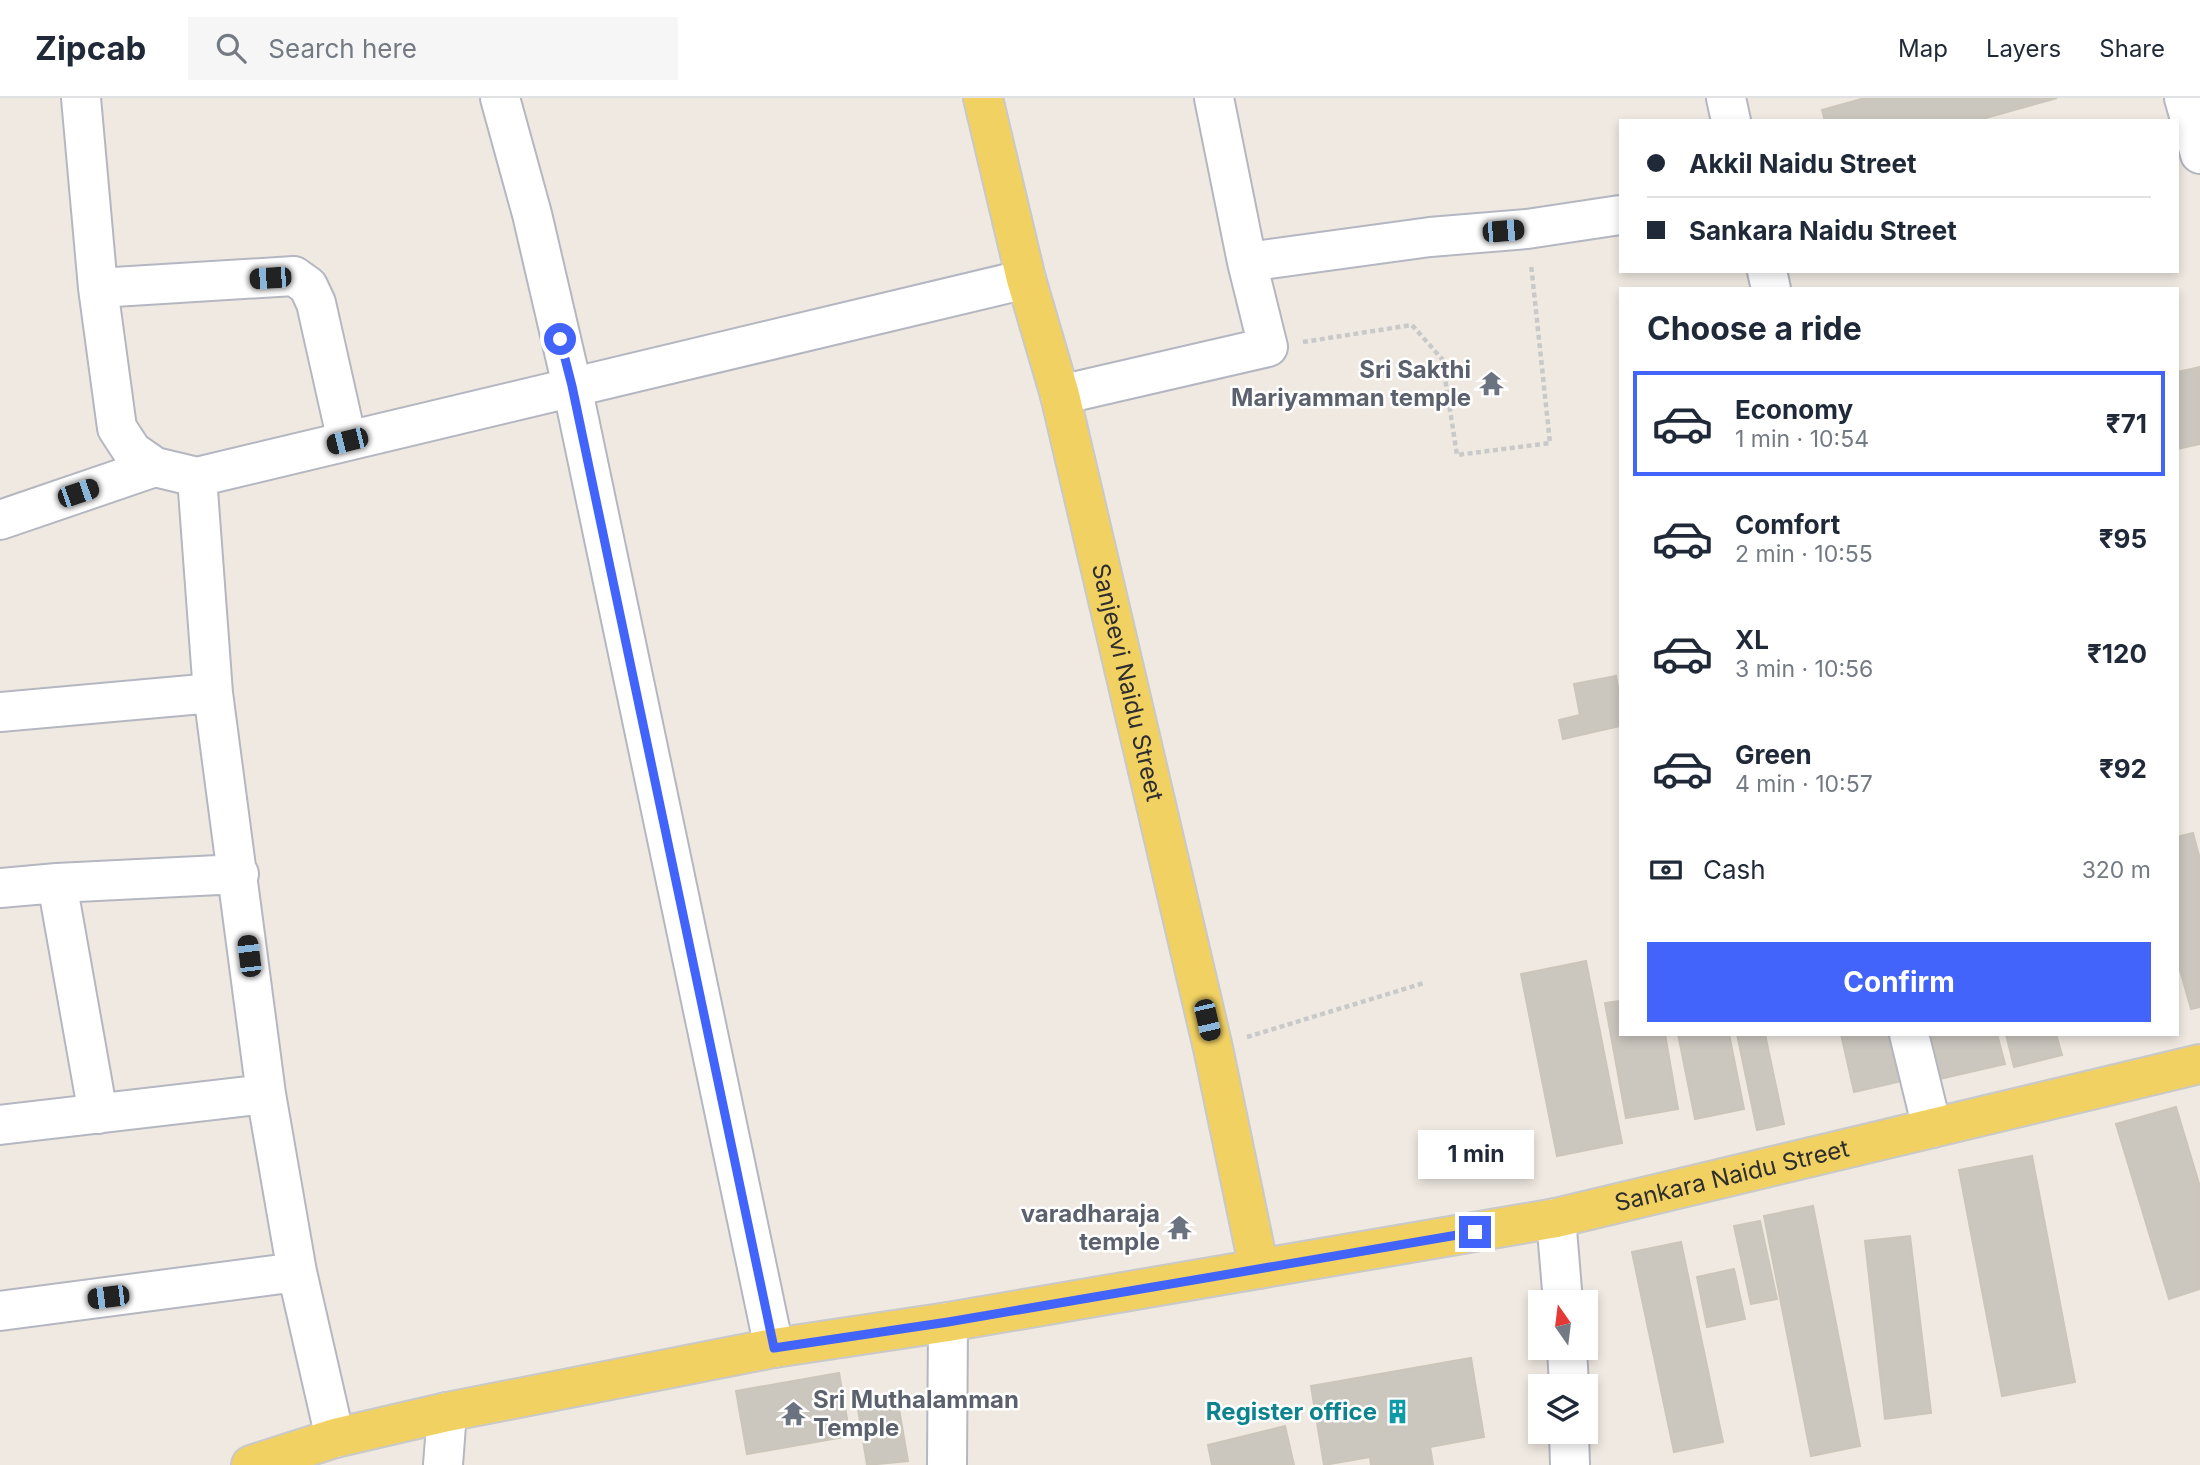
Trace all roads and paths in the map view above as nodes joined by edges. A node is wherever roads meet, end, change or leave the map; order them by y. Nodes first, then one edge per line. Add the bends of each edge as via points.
1 (81, 98) edge
2 (499, 98) edge
3 (983, 98) edge
4 (1214, 98) edge
5 (1726, 98) edge
6 (2184, 98) edge
7 (1731, 119) edge
8 (2200, 154) edge
9 (1619, 215) edge
10 (1527, 229) junction
11 (1247, 262) junction
12 (1026, 279) junction
13 (98, 289) junction
14 (1268, 347) junction
15 (572, 386) junction
16 (1060, 395) junction
17 (347, 441) junction
18 (155, 467) junction
19 (197, 477) junction
20 (0, 520) edge
21 (213, 693) junction
22 (0, 712) edge
23 (239, 874) junction
24 (57, 883) junction
25 (0, 888) edge
26 (1424, 983) dead end
27 (1909, 1036) edge
28 (1213, 1048) junction
29 (2200, 1064) edge
30 (266, 1094) junction
31 (98, 1114) junction
32 (0, 1125) edge
33 (1931, 1128) junction
34 (1556, 1218) junction
35 (1259, 1269) junction
36 (297, 1272) junction
37 (1562, 1290) edge
38 (0, 1311) edge
39 (948, 1322) junction
40 (774, 1348) junction
41 (447, 1412) junction
42 (335, 1438) junction
43 (1569, 1444) edge
44 (251, 1465) edge
45 (443, 1465) edge
46 (947, 1465) edge
47 (1570, 1465) edge

1 - 13 street
2 - 15 street
3 - 12 main road, Sanjeevi Naidu Street
4 - 11 street
5 - 7 street
6 - 8 street
9 - 10 street
10 - 11 street
10 - 14 path via 1550,443 1457,455 1442,359 1412,325
11 - 14 street
12 - 15 street
12 - 16 main road, Sanjeevi Naidu Street
13 - 17 street via 294,276 308,286 316,303
13 - 18 street via 117,428 132,451
14 - 16 street
15 - 17 street
15 - 40 street
16 - 28 main road, Sanjeevi Naidu Street
17 - 19 street
18 - 19 street
18 - 20 street
19 - 21 street
21 - 22 street
21 - 23 street
23 - 24 street
23 - 30 street
24 - 25 street
24 - 31 street
26 - 28 path
27 - 33 street
28 - 35 main road, Sanjeevi Naidu Street
29 - 33 main road, Sankara Naidu Street
30 - 31 street
30 - 36 street
31 - 32 street
33 - 34 main road, Sankara Naidu Street
34 - 35 main road, Sankara Naidu Street
34 - 37 street
35 - 39 main road, Sankara Naidu Street
36 - 38 street
36 - 42 street
39 - 40 main road, Sankara Naidu Street
39 - 46 street
40 - 41 main road, Sankara Naidu Street
41 - 42 main road, Sankara Naidu Street
41 - 45 street
42 - 44 main road, Sankara Naidu Street
43 - 47 street

